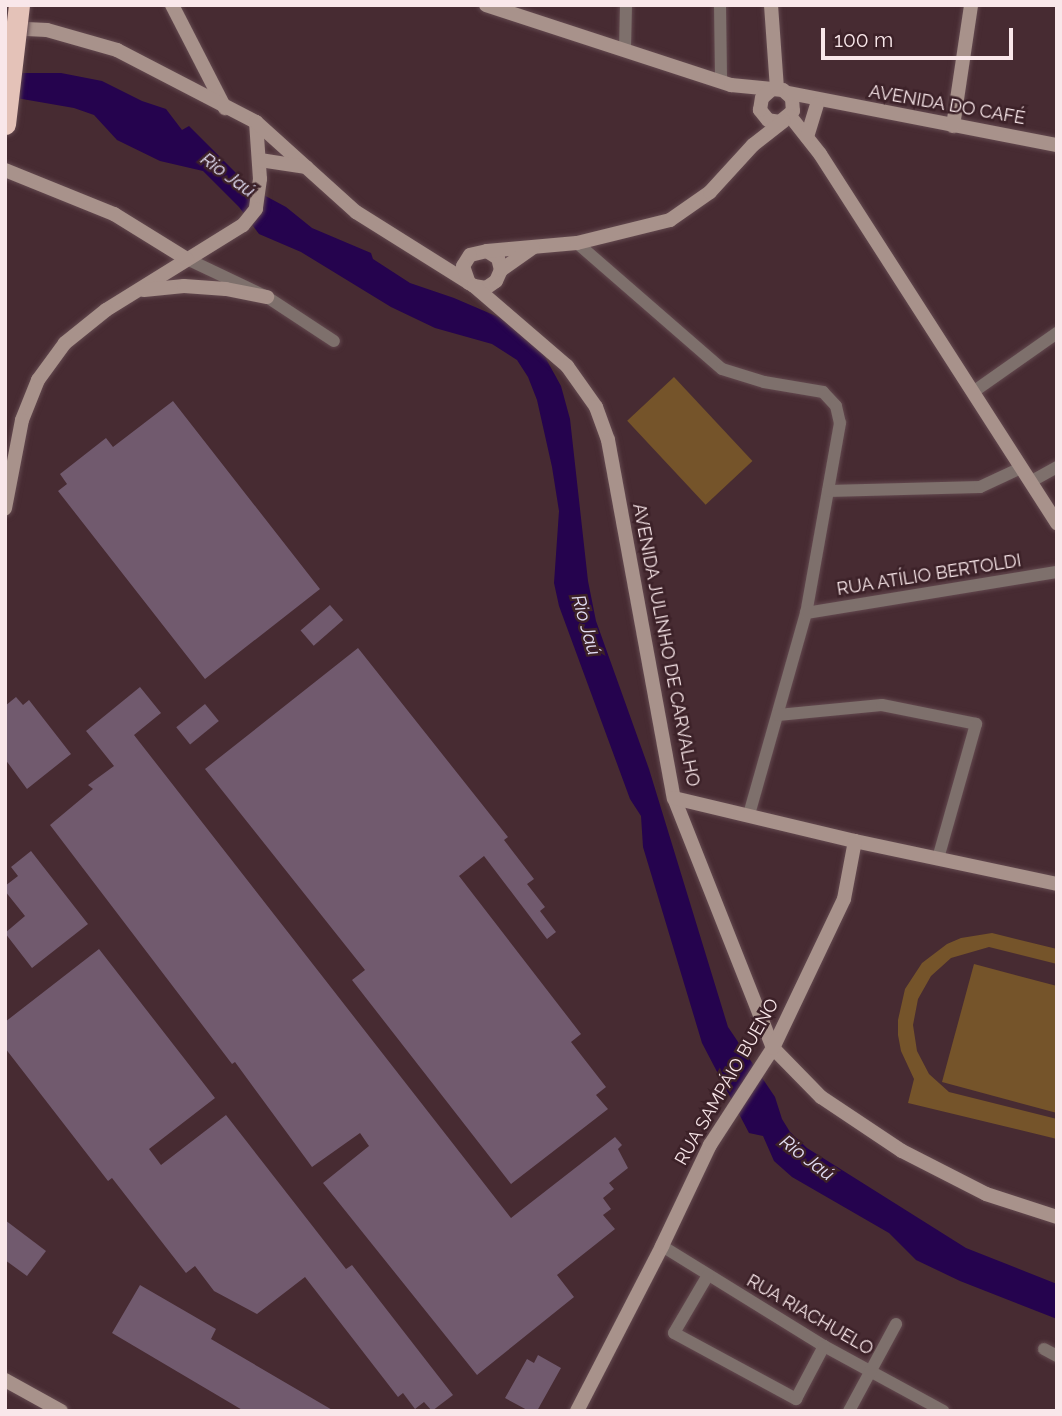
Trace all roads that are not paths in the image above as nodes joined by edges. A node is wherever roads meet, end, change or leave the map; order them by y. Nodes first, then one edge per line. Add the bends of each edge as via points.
1 (19, 5) edge
2 (172, 5) edge
3 (486, 5) edge
4 (626, 5) edge
5 (720, 5) edge
6 (771, 5) edge
7 (971, 5) edge
8 (5, 28) edge
9 (625, 49) junction
10 (726, 83) junction
11 (784, 102) junction
12 (823, 104) junction
13 (226, 109) junction
14 (761, 110) junction
15 (256, 122) junction
16 (5, 124) edge
17 (953, 125) junction
18 (807, 136) junction
19 (753, 145) junction
20 (1057, 145) edge
21 (260, 160) junction
22 (306, 167) junction
23 (5, 170) edge
24 (578, 243) junction
25 (534, 247) junction
26 (488, 251) junction
27 (471, 254) junction
28 (187, 259) junction
29 (429, 259) junction
30 (500, 273) junction
31 (471, 285) junction
32 (143, 290) junction
33 (267, 297) junction
34 (506, 312) junction
35 (1057, 333) edge
36 (334, 341) dead end
37 (973, 392) junction
38 (1057, 467) edge
39 (1021, 468) junction
40 (1030, 482) junction
41 (828, 491) junction
42 (5, 508) edge
43 (1057, 523) edge
44 (1057, 572) edge
45 (806, 613) junction
46 (778, 715) junction
47 (674, 798) junction
48 (749, 814) junction
49 (855, 841) junction
50 (938, 858) junction
51 (1057, 884) edge
52 (773, 1048) junction
53 (1057, 1217) edge
54 (662, 1246) junction
55 (708, 1275) junction
56 (897, 1324) dead end
57 (824, 1346) junction
58 (1044, 1349) dead end
59 (1057, 1356) edge
60 (870, 1370) junction
61 (5, 1380) edge
62 (61, 1411) edge
63 (577, 1411) edge
64 (849, 1411) edge
65 (943, 1411) edge

1 - 16 highway, bridge
2 - 13 street
3 - 9 street, AVENIDA DO CAFÉ
4 - 9 street
5 - 10 street
6 - 11 street
7 - 17 street
8 - 13 street, AVENIDA JULINHO DE CARVALHO via 47,30 117,50
9 - 10 street, AVENIDA DO CAFÉ
10 - 11 street, AVENIDA DO CAFÉ
10 - 14 street, AVENIDA DO CAFÉ
11 - 12 street, AVENIDA DO CAFÉ
11 - 14 street
11 - 14 street via 774,122
11 - 18 street
11 - 19 street
12 - 17 street, AVENIDA DO CAFÉ
12 - 18 street
13 - 15 street, AVENIDA JULINHO DE CARVALHO
14 - 19 street
15 - 21 street
15 - 22 street, AVENIDA JULINHO DE CARVALHO
17 - 20 street, AVENIDA DO CAFÉ
18 - 37 street
19 - 24 street via 710,192 670,220
21 - 22 street
21 - 28 street via 256,209 243,225
22 - 29 street, AVENIDA JULINHO DE CARVALHO via 356,212
23 - 28 street via 114,214
24 - 25 street
24 - 41 street via 722,369 823,392 836,406 840,422
25 - 26 street
25 - 30 street
26 - 27 street
26 - 30 street via 498,258
27 - 29 street
27 - 31 street via 463,266
28 - 32 street
28 - 33 street
29 - 31 street, AVENIDA JULINHO DE CARVALHO
30 - 31 street via 492,286
30 - 34 street
31 - 34 street, AVENIDA JULINHO DE CARVALHO
32 - 33 street via 184,286
32 - 42 street via 106,310 65,343 38,380 22,420
33 - 36 street
34 - 47 street, AVENIDA JULINHO DE CARVALHO via 567,366 596,407 608,440
35 - 37 street
37 - 39 street
38 - 40 street
39 - 40 street
39 - 41 street via 980,487
40 - 43 street
41 - 45 street
44 - 45 street, RUA ATÍLIO BERTOLDI
45 - 46 street
46 - 48 street
46 - 50 street via 883,705 976,724
47 - 48 street
47 - 52 street, AVENIDA JULINHO DE CARVALHO
48 - 49 street
49 - 50 street
49 - 52 street, RUA SAMPÁIO BUENO via 844,898
50 - 51 street
52 - 53 street via 821,1097 902,1151 986,1194
52 - 54 street, RUA SAMPÁIO BUENO via 710,1145
54 - 55 street, RUA RIACHUELO
54 - 63 street, RUA SAMPÁIO BUENO
55 - 57 street, RUA RIACHUELO
55 - 57 street via 674,1333 796,1399
56 - 60 street
57 - 60 street, RUA RIACHUELO
58 - 59 street
60 - 64 street
60 - 65 street, RUA RIACHUELO
61 - 62 street

